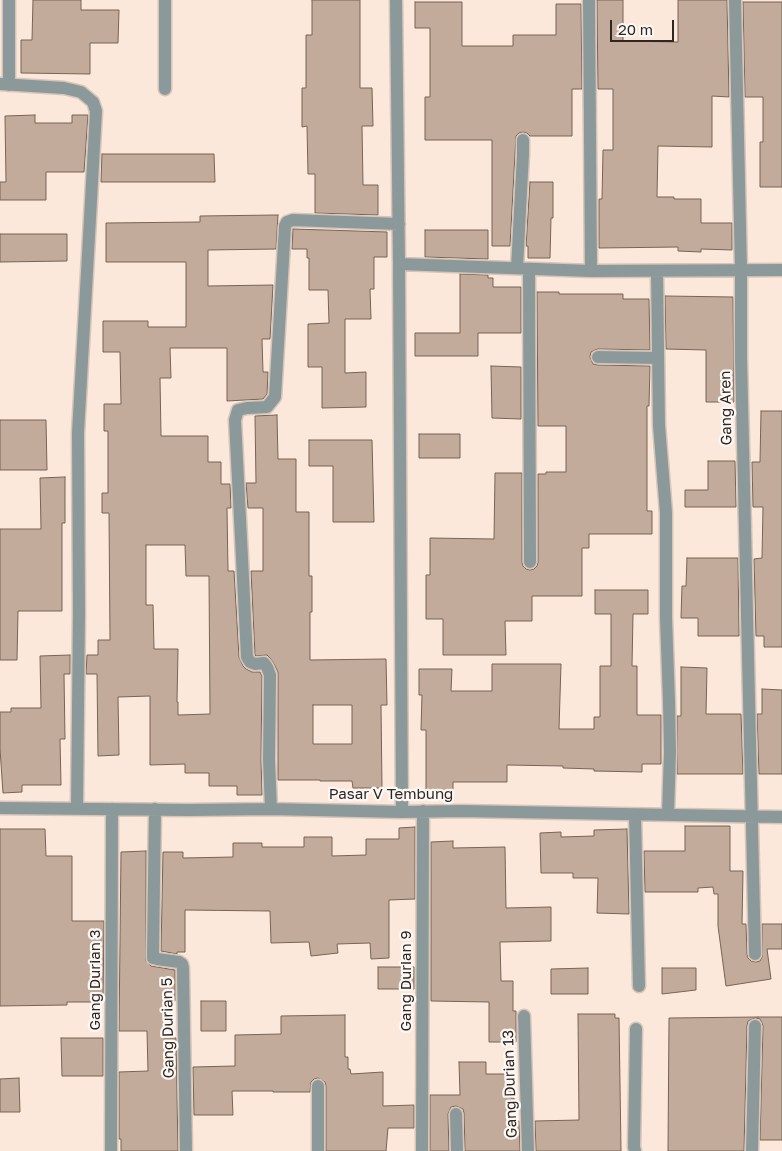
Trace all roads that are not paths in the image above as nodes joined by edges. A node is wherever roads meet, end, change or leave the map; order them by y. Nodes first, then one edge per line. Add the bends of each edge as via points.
1 (9, 0) edge
2 (165, 0) edge
3 (396, 0) edge
4 (589, 0) edge
5 (735, 0) edge
6 (5, 84) edge
7 (165, 88) dead end
8 (523, 140) dead end
9 (399, 224) junction
10 (399, 264) junction
11 (523, 269) junction
12 (741, 270) junction
13 (782, 270) edge
14 (591, 271) junction
15 (657, 271) junction
16 (598, 357) dead end
17 (658, 358) junction
18 (530, 562) dead end
19 (0, 808) edge
20 (76, 808) junction
21 (112, 809) junction
22 (155, 809) junction
23 (271, 809) junction
24 (423, 811) junction
25 (402, 812) junction
26 (668, 814) junction
27 (635, 815) junction
28 (752, 816) junction
29 (782, 817) edge
30 (756, 954) dead end
31 (639, 986) dead end
32 (524, 1016) dead end
33 (755, 1026) dead end
34 (636, 1030) dead end
35 (318, 1086) dead end
36 (456, 1114) dead end
37 (112, 1151) edge
38 (186, 1151) edge
39 (318, 1151) edge
40 (422, 1151) edge
41 (457, 1151) edge
42 (528, 1151) edge
43 (635, 1151) edge
44 (752, 1151) edge

1 - 6 street
2 - 7 street
3 - 9 street
4 - 14 street
5 - 12 street, Gang Aren
6 - 20 street via 81,92 93,102 96,111 78,433
8 - 11 street
9 - 10 street
9 - 23 street via 287,222 275,397 267,406 238,410 234,420 247,657 255,664 264,663 270,675
10 - 11 street
10 - 25 street
11 - 14 street
11 - 18 street
12 - 13 street
12 - 15 street
12 - 28 street, Gang Aren
14 - 15 street
15 - 17 street
16 - 17 street
17 - 26 street via 666,513
19 - 20 street, Pasar V Tembung
20 - 21 street, Pasar V Tembung
21 - 22 street, Pasar V Tembung
21 - 37 street, Gang Durian 3
22 - 23 street, Pasar V Tembung
22 - 38 street, Gang Durian 5 via 152,954 157,960 182,964
23 - 25 street, Pasar V Tembung
24 - 25 street, Pasar V Tembung
24 - 27 street, Pasar V Tembung
24 - 40 street, Gang Durian 9
26 - 27 street, Pasar V Tembung
26 - 28 street, Pasar V Tembung
27 - 31 street
28 - 29 street, Pasar V Tembung
28 - 30 street, Gang Aren
32 - 42 street, Gang Durian 13
33 - 44 street
34 - 43 street
35 - 39 street
36 - 41 street

